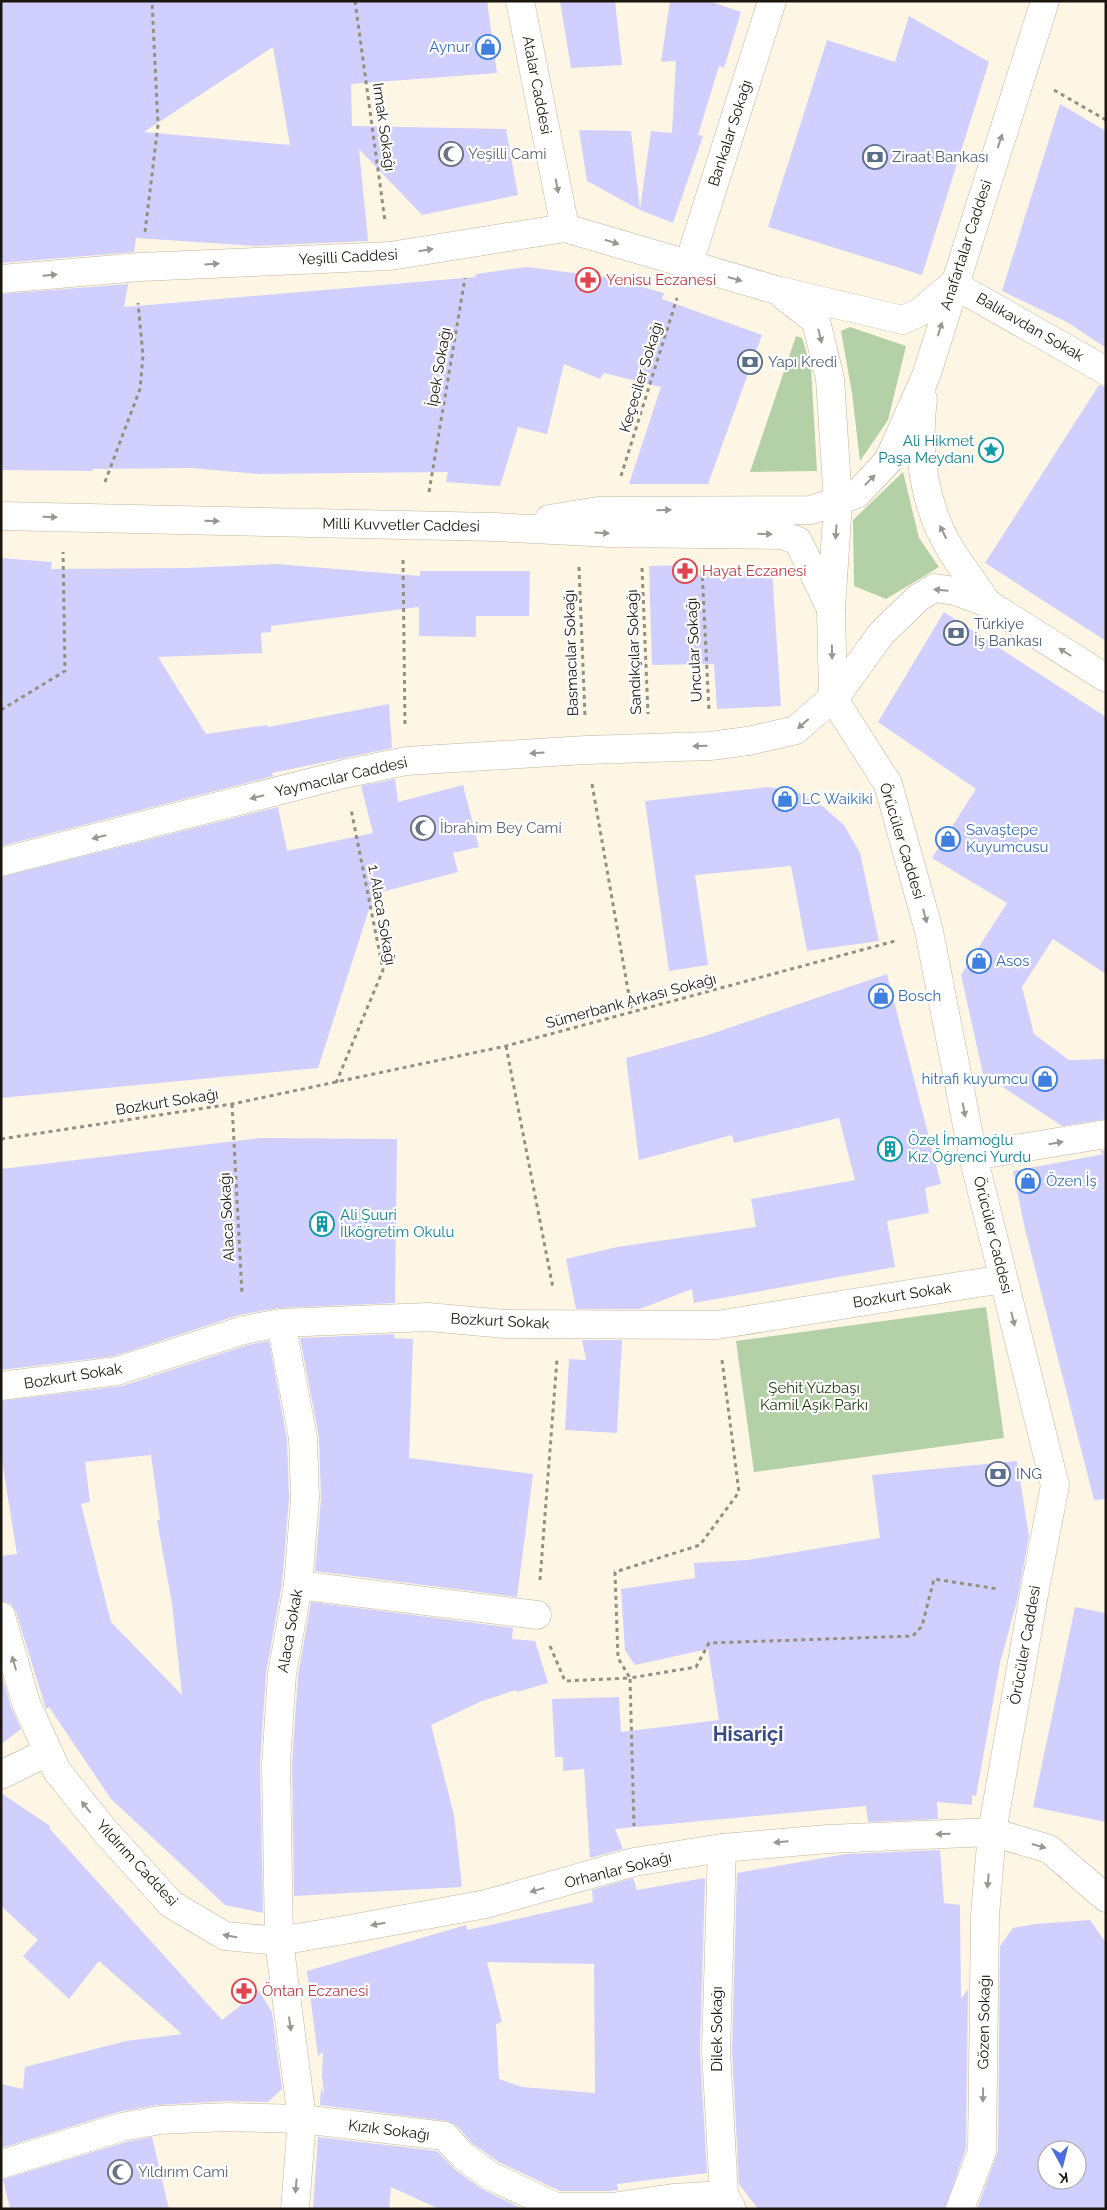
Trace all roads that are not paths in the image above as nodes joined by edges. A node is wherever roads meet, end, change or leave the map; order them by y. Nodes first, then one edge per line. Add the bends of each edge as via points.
1 (520, 1) edge
2 (772, 1) edge
3 (1045, 1) edge
4 (566, 228) junction
5 (688, 266) junction
6 (1, 279) edge
7 (953, 284) junction
8 (776, 290) junction
9 (1106, 371) edge
10 (926, 376) junction
11 (838, 502) junction
12 (1, 516) edge
13 (494, 527) junction
14 (987, 602) junction
15 (832, 609) junction
16 (1106, 678) edge
17 (833, 698) junction
18 (1, 862) edge
19 (1106, 1134) edge
20 (974, 1156) junction
21 (1003, 1279) junction
22 (281, 1323) junction
23 (1, 1386) edge
24 (298, 1585) junction
25 (537, 1615) road end
26 (1, 1616) edge
27 (48, 1752) junction
28 (1, 1775) edge
29 (992, 1832) junction
30 (722, 1848) junction
31 (1106, 1898) edge
32 (279, 1942) junction
33 (302, 2119) junction
34 (1, 2164) edge
35 (728, 2202) edge
36 (556, 2208) edge
37 (294, 2209) edge
38 (960, 2209) edge

1 -> 4 street, Atalar Caddesi
2 - 5 street, Bankalar Sokağı
7 -> 3 street, Anafartalar Caddesi
4 -> 5 street, Yeşilli Caddesi
6 -> 4 street, Yeşilli Caddesi via 140,267 390,256
5 -> 8 street, Yeşilli Caddesi
7 - 8 street, Yeşilli Caddesi via 920,312 903,320
7 - 9 street, Balıkavdan Sokak
10 -> 7 street, Anafartalar Caddesi
8 -> 11 street via 816,321 830,379
11 -> 10 street via 857,494 888,461
14 -> 10 street via 952,552 934,514 922,463 919,428
13 -> 11 street via 598,511 811,510
11 -> 15 street
12 -> 13 street, Milli Kuvvetler Caddesi
13 -> 15 street, Milli Kuvvetler Caddesi via 612,534 783,535 798,541
16 -> 14 street
14 -> 17 street, Yaymacılar Caddesi via 934,588 881,634
15 -> 17 street
17 -> 18 street, Yaymacılar Caddesi via 796,730 748,741 710,746 406,761
17 -> 20 street, Örücüler Caddesi via 888,784 929,931
20 -> 19 street
20 - 21 street, Örücüler Caddesi
21 - 22 street, Bozkurt Sokak via 717,1325 505,1324 428,1317
21 -> 29 street, Örücüler Caddesi via 1056,1485
22 - 23 street, Bozkurt Sokak via 244,1330 117,1371
22 - 24 street, Alaca Sokak via 303,1438 305,1498
24 - 25 street
24 - 32 street, Alaca Sokak via 282,1674 276,1764
27 -> 26 street, Yıldırım Caddesi via 26,1703
27 - 28 street
32 -> 27 street, Yıldırım Caddesi via 225,1936 171,1904 105,1831 57,1771
29 -> 30 street, Orhanlar Sokağı via 828,1838
29 -> 31 street, Orhanlar Sokağı via 1049,1849
29 -> 38 street, Gözen Sokağı via 986,1915 982,2151
30 -> 32 street, Orhanlar Sokağı via 634,1862 486,1904
30 - 35 street, Dilek Sokağı via 716,2051
32 -> 33 street
33 - 34 street, Kızık Sokağı via 228,2117 160,2120 122,2127
33 - 36 street, Kızık Sokağı via 445,2136 464,2156 491,2176
33 -> 37 street
35 - 36 street, Kızık Sokağı via 672,2198 612,2206

